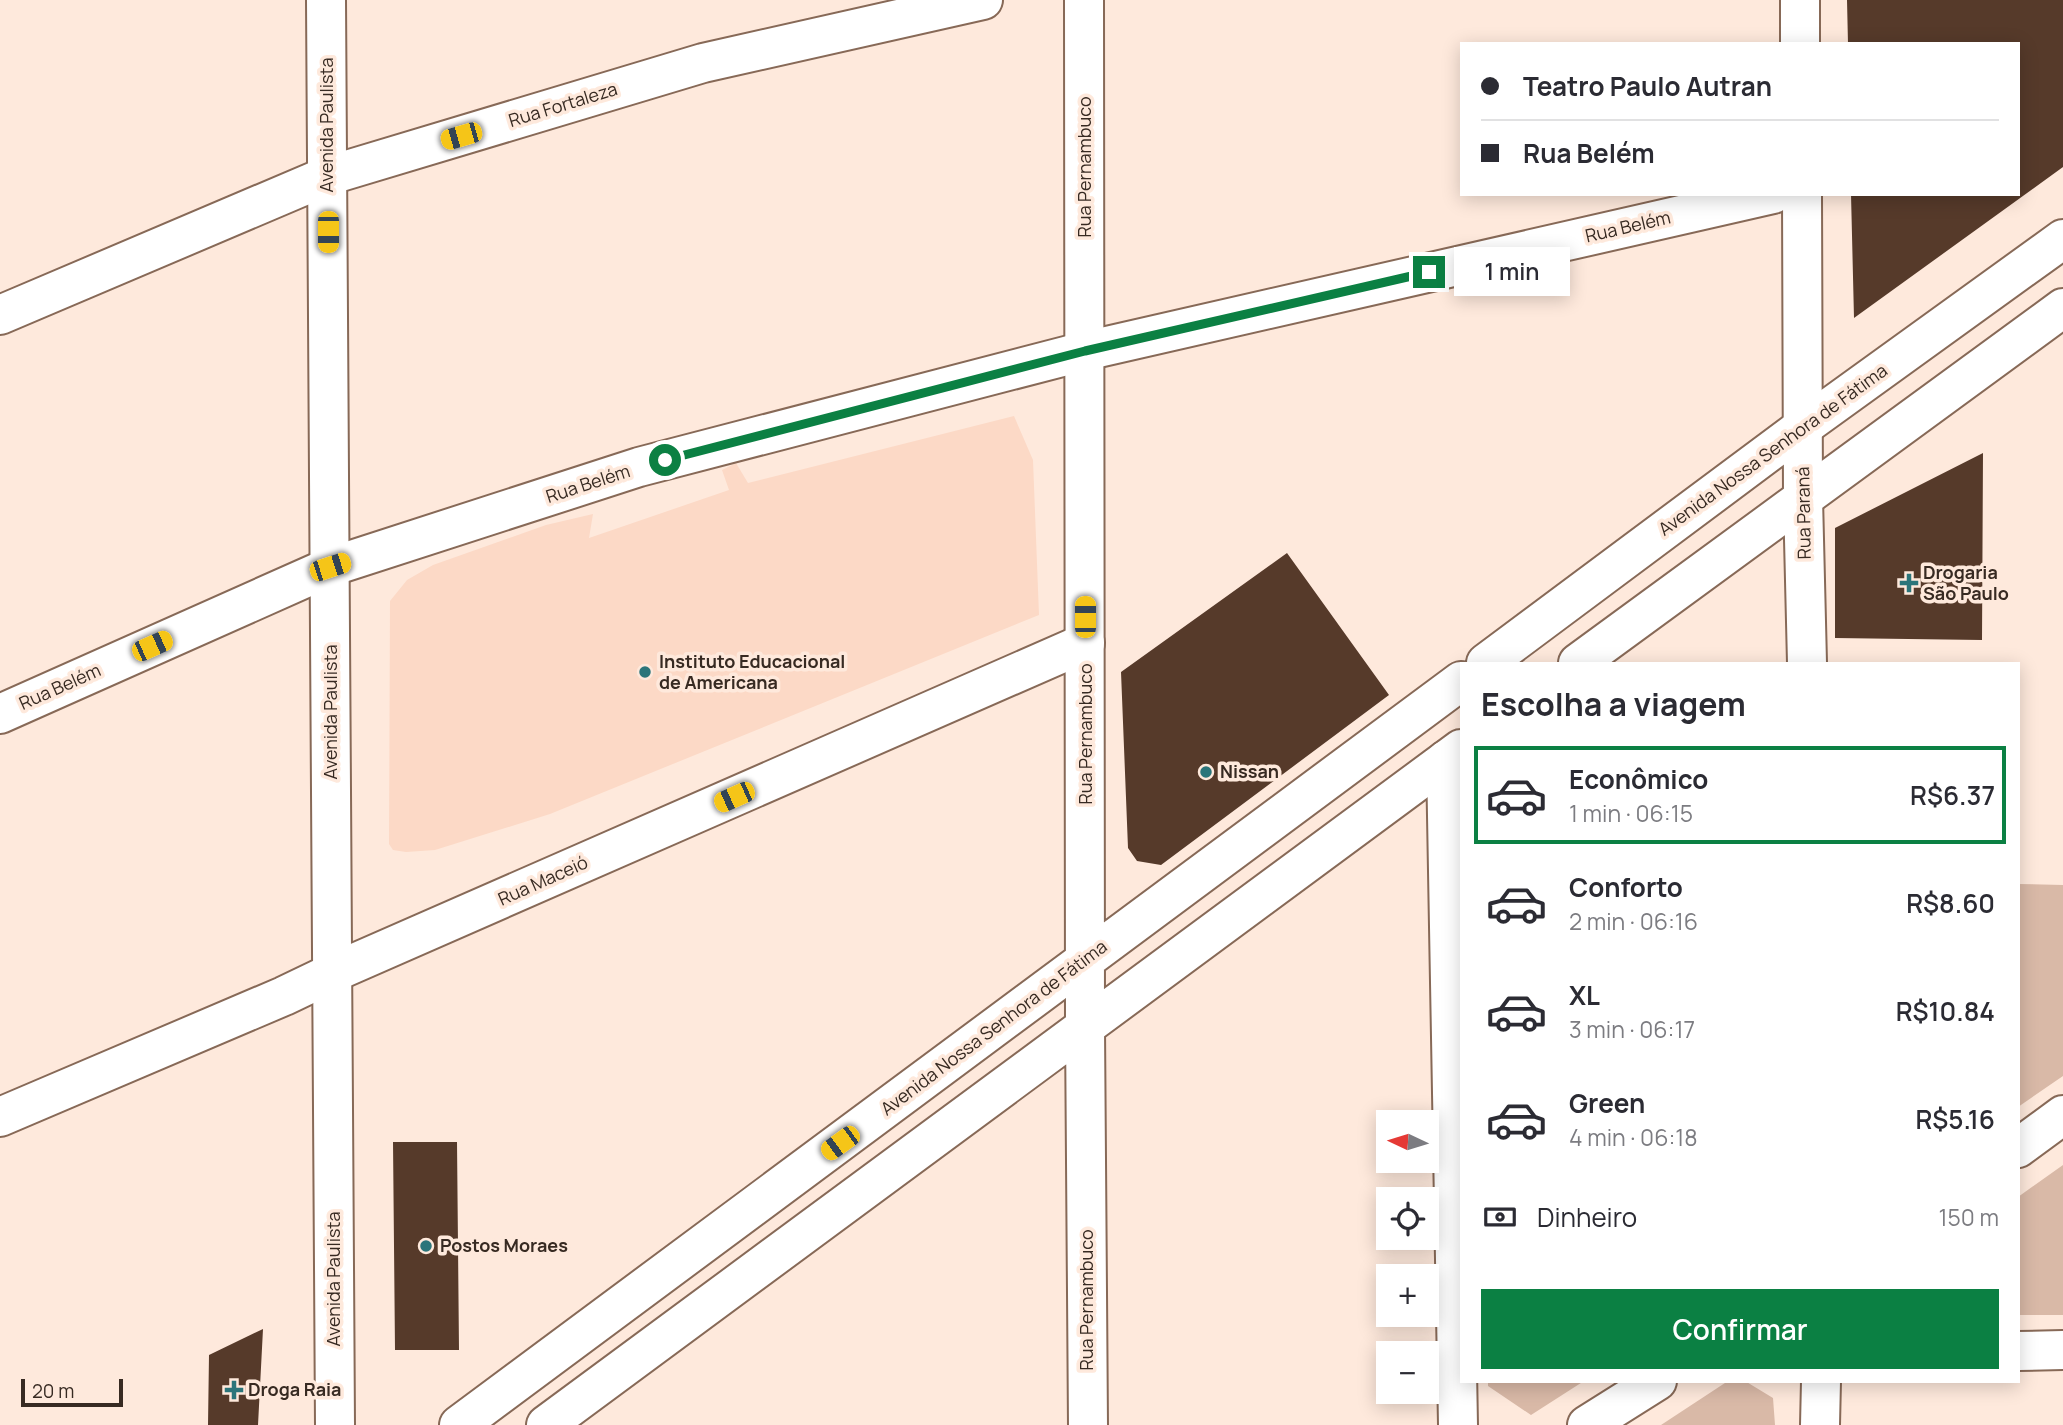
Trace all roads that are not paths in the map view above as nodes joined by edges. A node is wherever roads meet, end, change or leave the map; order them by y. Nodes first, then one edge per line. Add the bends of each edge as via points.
1 (326, 0) edge
2 (984, 0) edge
3 (1084, 0) edge
4 (1800, 0) edge
5 (1800, 42) edge
6 (327, 176) junction
7 (1764, 196) edge
8 (1802, 196) edge
9 (2063, 239) edge
10 (2063, 308) edge
11 (0, 315) edge
12 (1085, 351) junction
13 (1804, 426) junction
14 (1803, 498) junction
15 (330, 567) junction
16 (1085, 643) junction
17 (1487, 662) edge
18 (1579, 662) edge
19 (1807, 662) edge
20 (1460, 682) edge
21 (0, 714) edge
22 (1454, 755) edge
23 (1086, 961) junction
24 (332, 973) junction
25 (1085, 1028) junction
26 (2063, 1115) edge
27 (0, 1117) edge
28 (2020, 1147) edge
29 (2063, 1350) edge
30 (2020, 1351) edge
31 (1654, 1383) edge
32 (1821, 1383) edge
33 (560, 1421) edge
34 (335, 1425) edge
35 (459, 1425) edge
36 (1088, 1425) edge
37 (1458, 1425) edge
38 (1587, 1425) edge
39 (1821, 1425) edge

1 - 6 main road, Avenida Paulista
2 - 6 main road, Rua Fortaleza via 703,63
3 - 12 main road, Rua Pernambuco
4 - 5 main road
6 - 11 main road, Rua Fortaleza
6 - 15 main road, Avenida Paulista
7 - 12 main road, Rua Belém
8 - 13 main road, Rua Paraná
9 - 13 main road, Avenida Nossa Senhora de Fátima
10 - 14 main road
12 - 15 main road, Rua Belém via 639,467
12 - 16 main road, Rua Pernambuco
13 - 14 main road, Rua Paraná
13 - 17 main road, Avenida Nossa Senhora de Fátima
14 - 18 main road
14 - 19 main road, Rua Paraná
15 - 21 main road, Rua Belém
15 - 24 main road, Avenida Paulista
16 - 23 main road, Rua Pernambuco
16 - 24 main road, Rua Maceió
20 - 23 main road, Avenida Nossa Senhora de Fátima
22 - 25 main road
22 - 37 main road
23 - 25 main road, Rua Pernambuco
23 - 35 main road, Avenida Nossa Senhora de Fátima
24 - 27 main road, Rua Maceió
24 - 34 main road, Avenida Paulista
25 - 33 main road
25 - 36 main road, Rua Pernambuco
26 - 28 main road
29 - 30 main road
31 - 38 main road
32 - 39 main road

